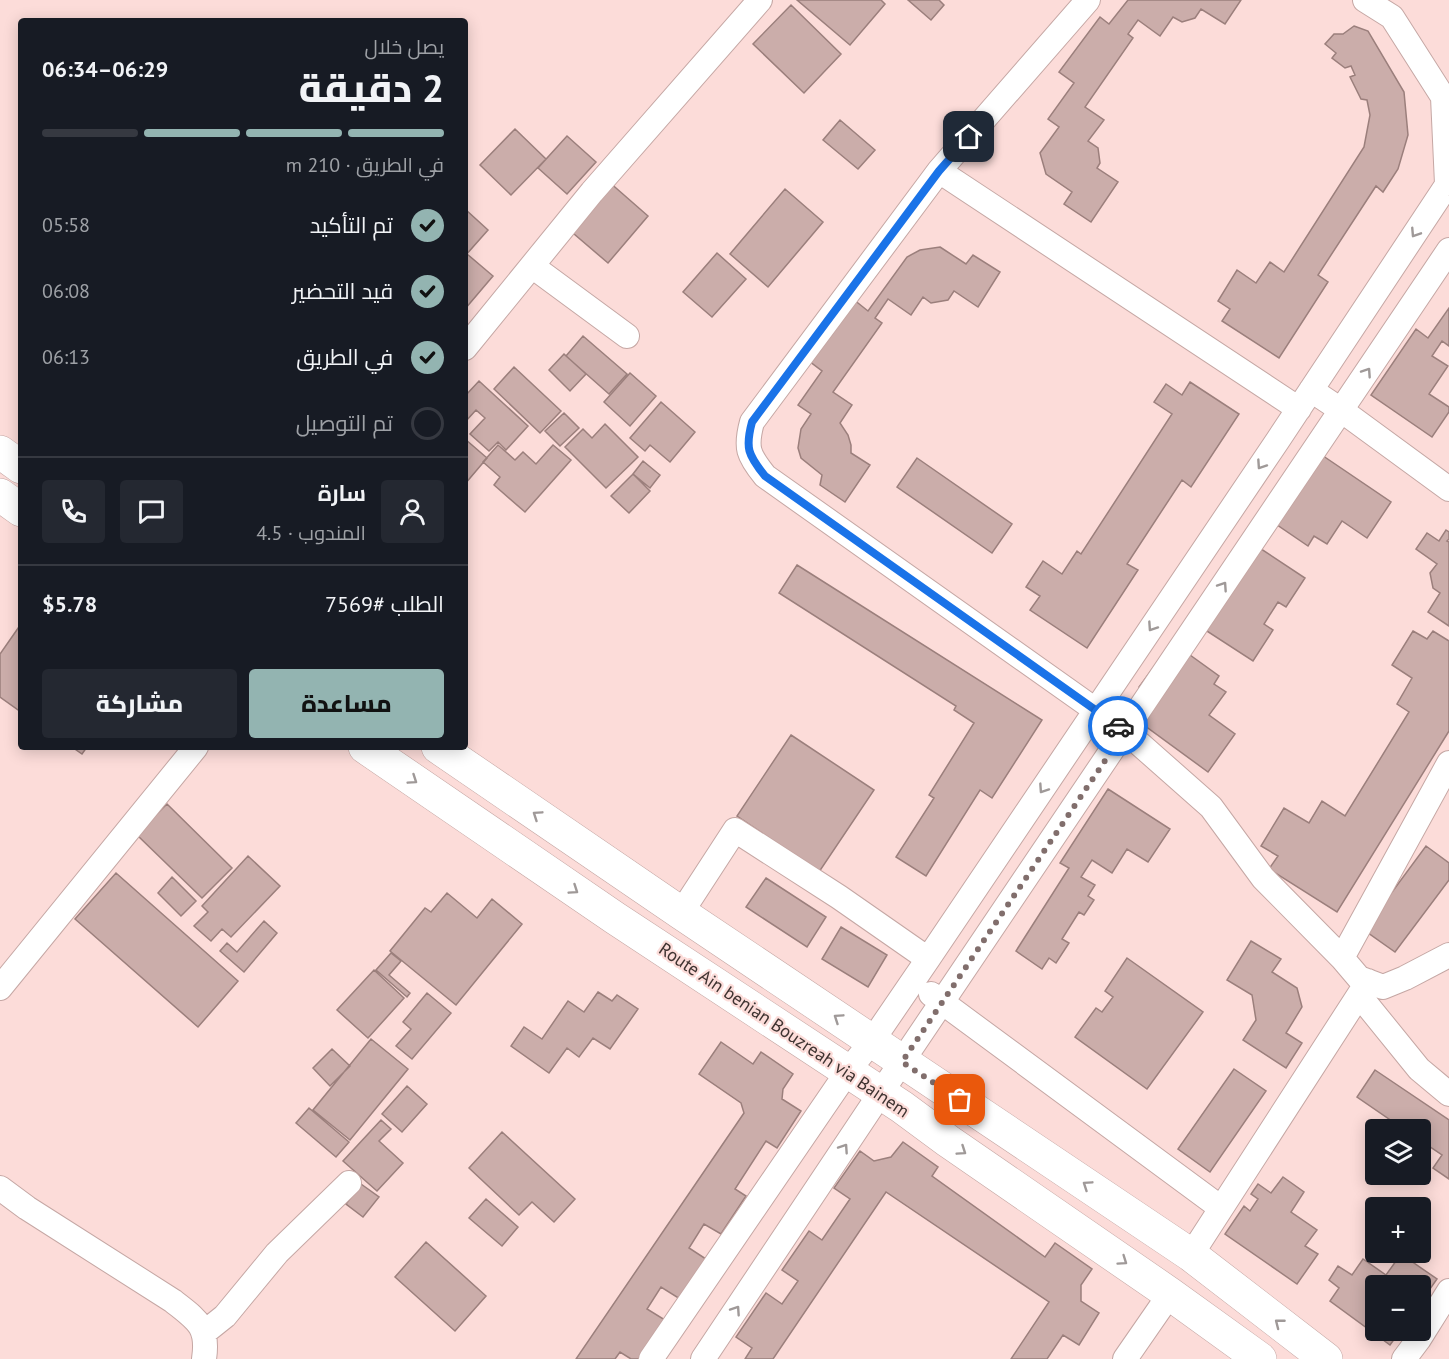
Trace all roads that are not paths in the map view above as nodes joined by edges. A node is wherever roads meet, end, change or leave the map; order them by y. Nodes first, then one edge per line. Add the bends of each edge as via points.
1 (760, 0) edge
2 (1088, 0) edge
3 (1365, 0) edge
4 (939, 171) junction
5 (1448, 183) edge
6 (1449, 250) edge
7 (532, 266) junction
8 (627, 336) dead end
9 (468, 344) edge
10 (1305, 400) junction
11 (1341, 410) junction
12 (1278, 440) junction
13 (0, 452) edge
14 (1308, 459) junction
15 (18, 465) edge
16 (1449, 489) edge
17 (0, 495) edge
18 (18, 508) edge
19 (1096, 711) junction
20 (1125, 731) junction
21 (194, 750) edge
22 (368, 750) edge
23 (442, 750) edge
24 (1449, 763) edge
25 (681, 913) junction
26 (1449, 954) edge
27 (1342, 958) junction
28 (928, 959) junction
29 (913, 981) junction
30 (0, 988) edge
31 (1364, 988) junction
32 (943, 1002) junction
33 (872, 1041) junction
34 (902, 1062) junction
35 (848, 1071) junction
36 (880, 1094) junction
37 (1449, 1094) edge
38 (349, 1183) dead end
39 (0, 1188) edge
40 (1221, 1208) junction
41 (1191, 1255) junction
42 (1449, 1291) edge
43 (1170, 1294) junction
44 (205, 1332) junction
45 (204, 1359) edge
46 (651, 1359) edge
47 (703, 1359) edge
48 (1125, 1359) edge
49 (1260, 1359) edge
50 (1326, 1359) edge
51 (1404, 1359) edge

1 - 7 street
2 - 4 street
3 - 5 street via 1392,17 1443,97
4 - 10 street
4 - 19 street via 752,422 747,440 753,461 765,476
5 -> 10 street
11 -> 6 street
7 - 8 street
7 - 9 street
10 - 11 street
10 - 12 street
11 - 14 street
11 - 16 street
12 - 14 street
12 -> 19 street
13 - 15 main road
20 -> 14 street
17 - 18 main road
19 - 20 street
19 -> 28 street
20 - 27 street via 1211,807 1263,878
20 - 32 street
21 - 30 street
22 -> 35 main road, Route Ain benian Bouzreah via Bainem
25 -> 23 main road
24 - 27 street
25 - 28 street via 735,830
33 -> 25 main road
26 - 31 street via 1383,987
27 - 31 street
28 - 29 street
29 - 32 street
29 - 33 street
31 - 37 street via 1419,1069
31 - 40 street
32 - 34 street
32 - 40 street
33 - 34 main road
33 - 35 street
34 - 36 street
41 -> 34 main road
35 - 36 main road, Route Ain benian Bouzreah via Bainem
35 - 46 street
36 -> 43 main road, Route Ain benian Bouzreah via Bainem
47 -> 36 street
38 - 44 street via 277,1253 225,1316
39 - 44 street via 173,1301 195,1318
40 - 41 street
50 -> 41 main road
42 - 51 street
43 - 48 street
43 - 49 main road, Route Ain benian Bouzreah via Bainem
44 - 45 street

